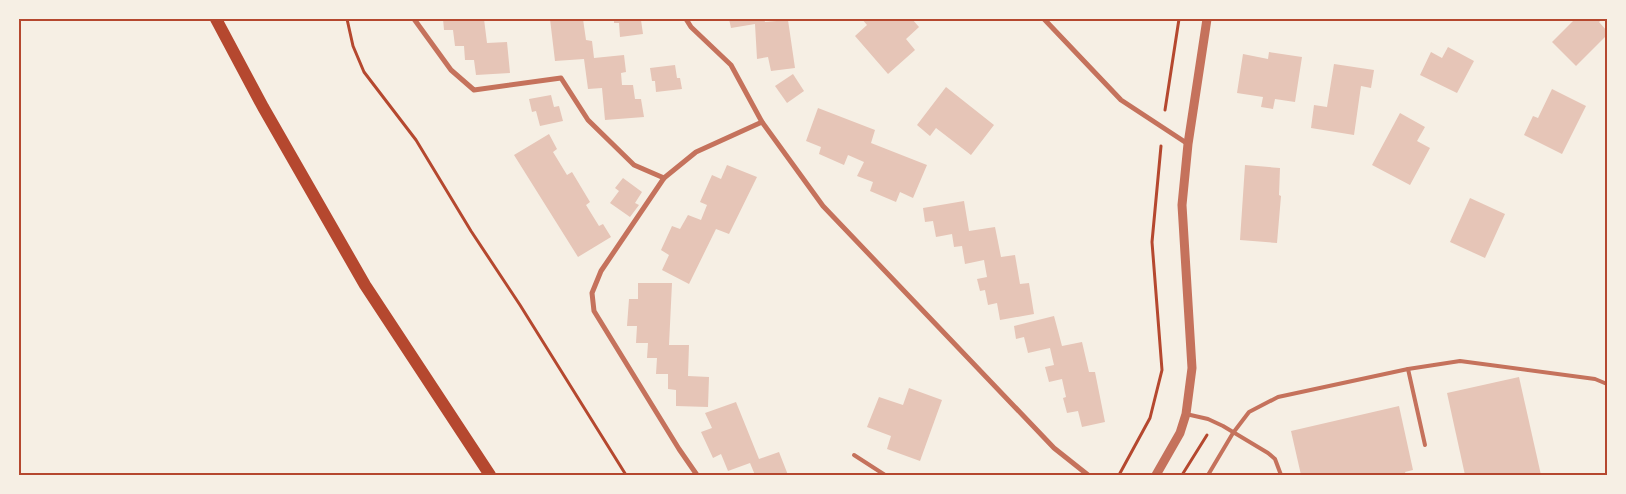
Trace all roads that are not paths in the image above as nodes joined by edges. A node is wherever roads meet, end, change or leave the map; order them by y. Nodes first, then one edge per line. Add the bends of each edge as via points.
1 (216, 19) edge
2 (414, 19) edge
3 (686, 19) edge
4 (1044, 19) edge
5 (1207, 19) edge
6 (762, 122) junction
7 (1188, 144) junction
8 (664, 178) junction
9 (1408, 369) junction
10 (1607, 384) edge
11 (1186, 414) junction
12 (1234, 433) junction
13 (1425, 445) dead end
14 (854, 455) dead end
15 (490, 475) edge
16 (697, 475) edge
17 (885, 475) edge
18 (1088, 475) edge
19 (1156, 475) edge
20 (1208, 475) edge
21 (1280, 475) edge

1 - 15 main road via 365,285
2 - 8 street via 451,70 474,90 561,78 588,120 634,165
3 - 6 street via 731,65
4 - 7 street via 1121,100
5 - 7 street
6 - 8 street via 696,152
6 - 18 street via 823,206 1054,448
7 - 11 street via 1182,204 1192,368
8 - 16 street via 601,271 592,293 594,311
9 - 10 lane via 1460,361 1595,379
9 - 12 lane via 1278,397 1249,412
9 - 13 lane
11 - 12 lane via 1208,420
11 - 19 street via 1180,433
12 - 20 lane
12 - 21 lane via 1275,460
14 - 17 lane

